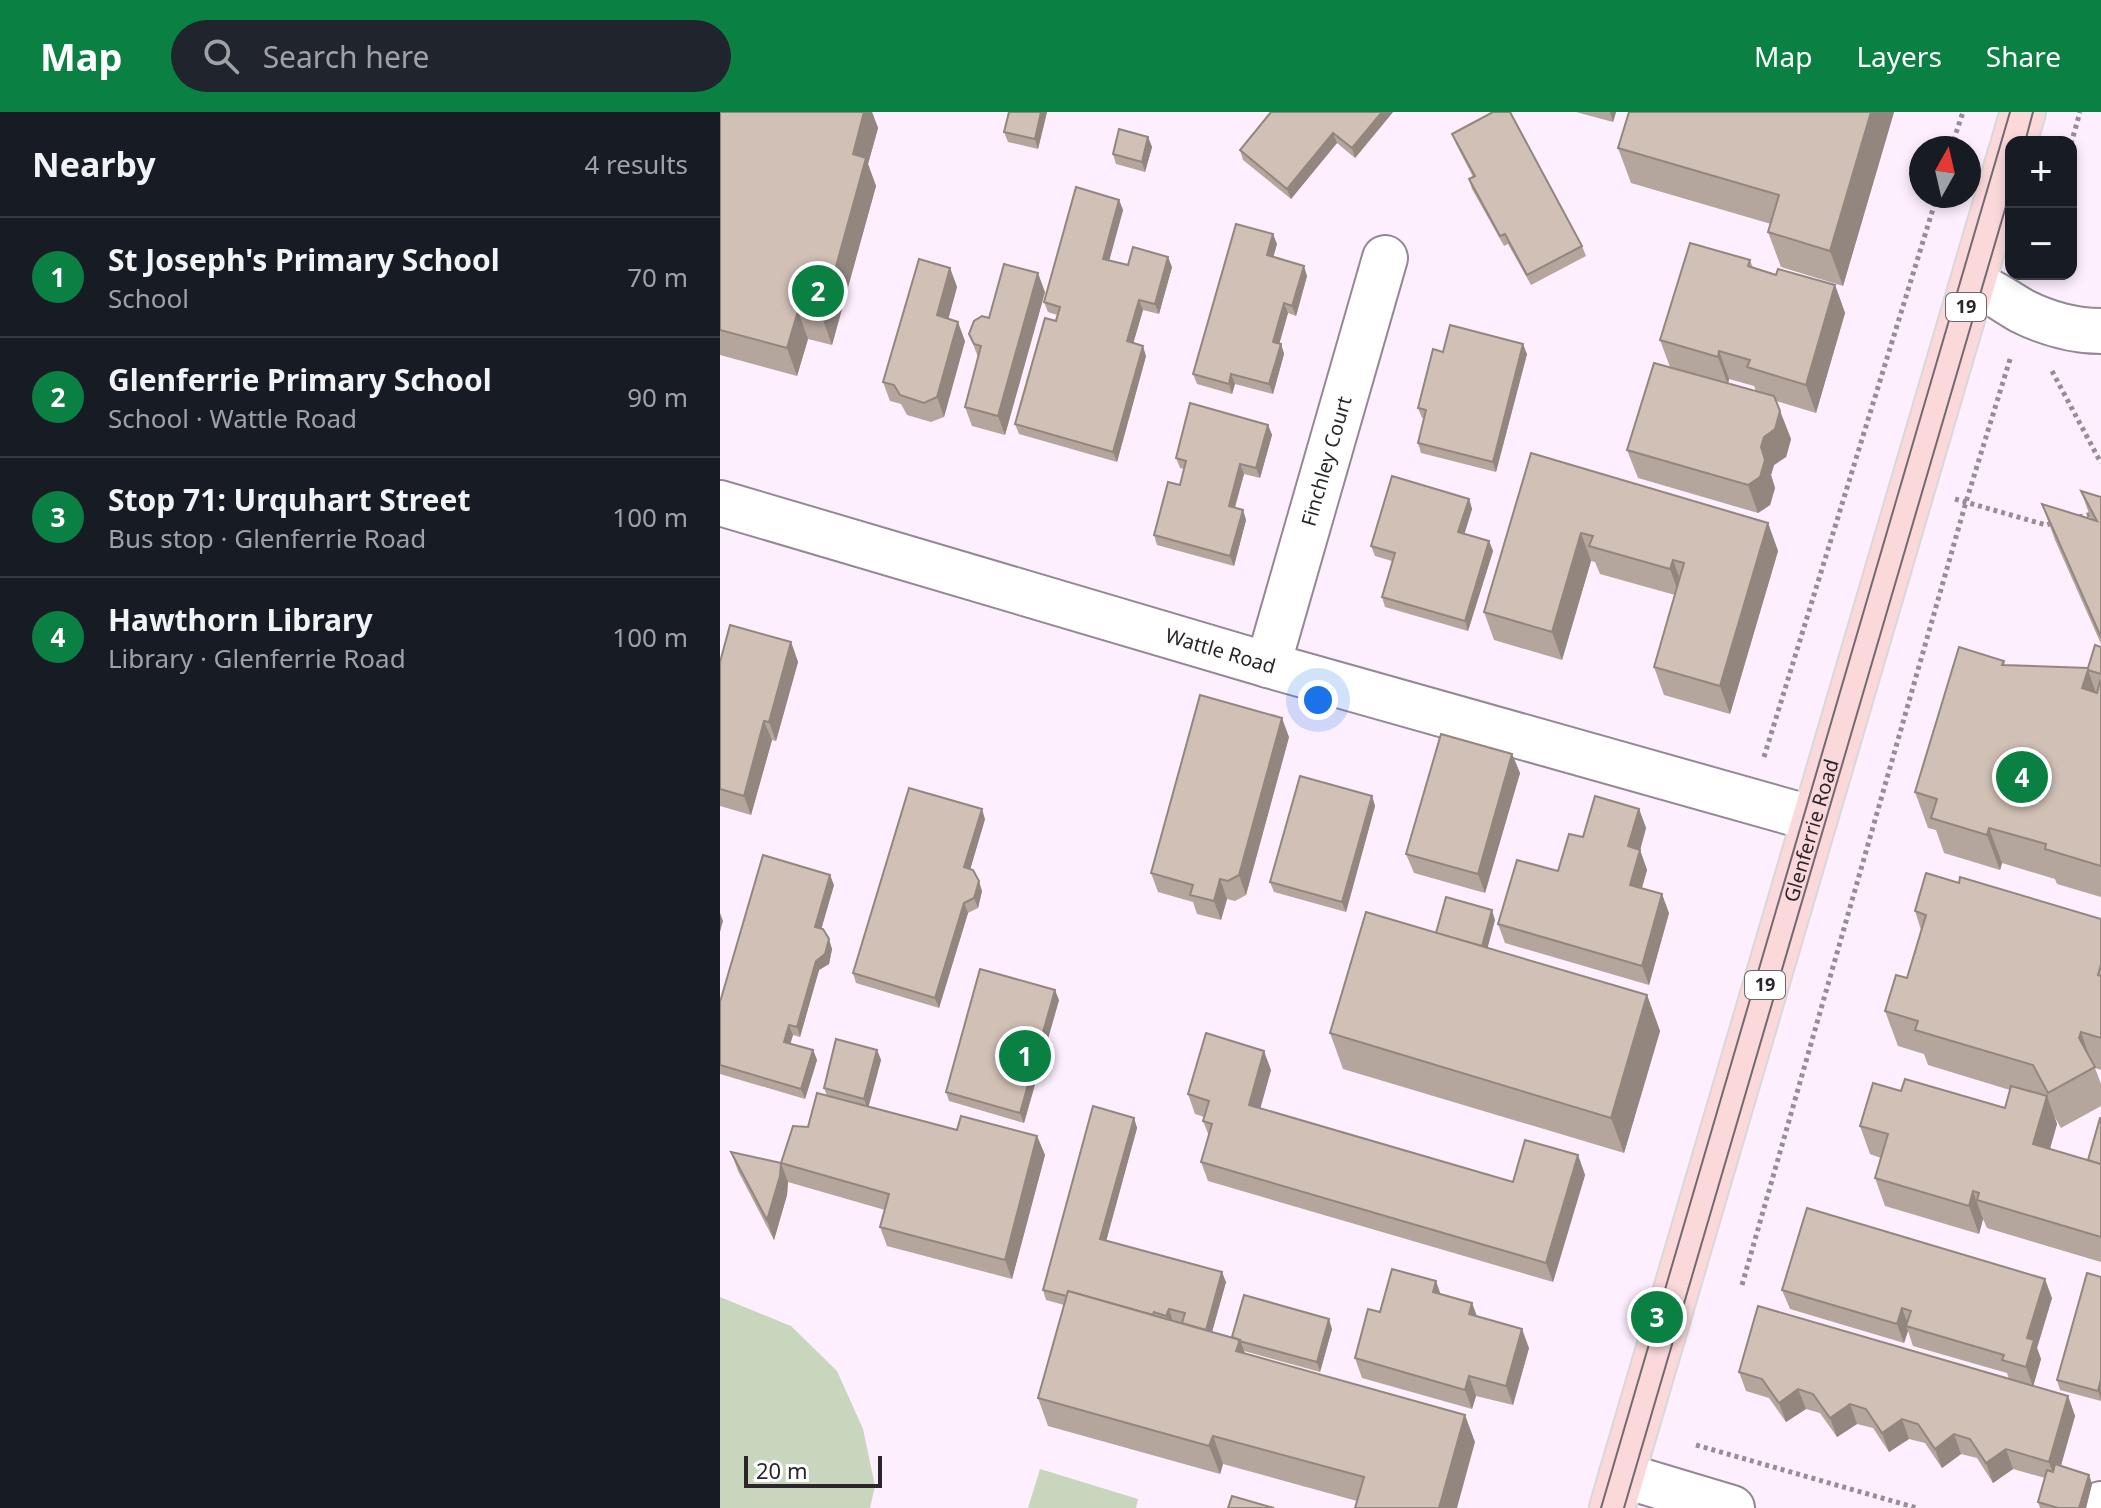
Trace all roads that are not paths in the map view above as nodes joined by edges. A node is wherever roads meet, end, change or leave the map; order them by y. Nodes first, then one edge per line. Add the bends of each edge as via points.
1 (2023, 112) edge
2 (2016, 136) edge
3 (2005, 173) edge
4 (1385, 258) dead end
5 (1973, 284) junction
6 (2101, 331) edge
7 (720, 503) edge
8 (1268, 665) junction
9 (1814, 819) junction
10 (1617, 1492) edge
11 (1732, 1508) edge

1 - 2 main road
3 - 5 main road, Glenferrie Road / 19
4 - 8 street, Finchley Court
5 - 6 street via 2025,312 2084,331
5 - 9 main road, Glenferrie Road / 19
7 - 8 street, Wattle Road
8 - 9 street, Wattle Road
9 - 10 main road, Glenferrie Road / 19
10 - 11 street

